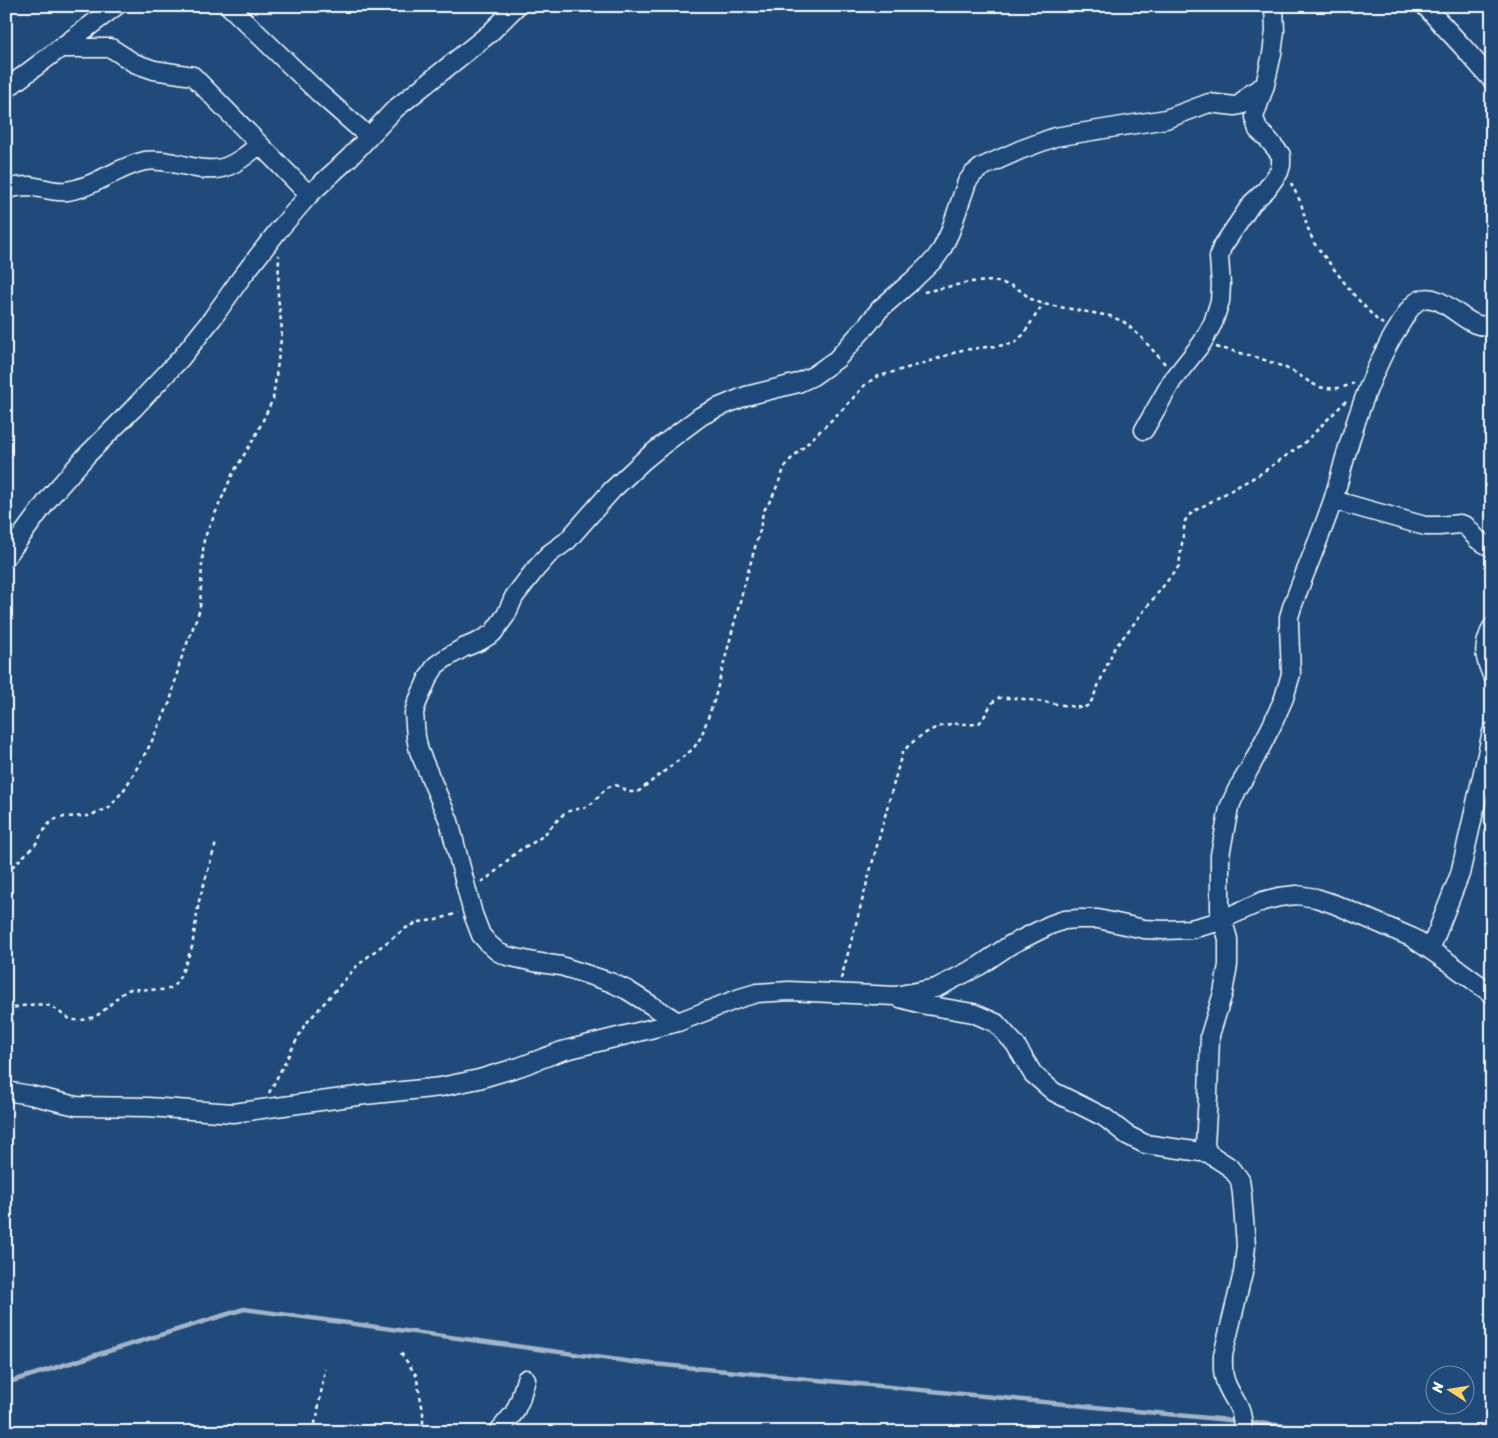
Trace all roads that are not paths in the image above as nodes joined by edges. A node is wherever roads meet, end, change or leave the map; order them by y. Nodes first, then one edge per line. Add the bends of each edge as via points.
1 (116, 6) edge
2 (229, 6) edge
3 (517, 6) edge
4 (1274, 6) edge
5 (1425, 6) edge
6 (62, 48) junction
7 (1492, 80) edge
8 (1264, 85) junction
9 (6, 89) edge
10 (368, 136) junction
11 (260, 145) junction
12 (6, 189) edge
13 (310, 195) junction
14 (1492, 323) edge
15 (1144, 430) dead end
16 (1333, 500) junction
17 (1492, 548) edge
18 (6, 557) edge
19 (1492, 627) edge
20 (1492, 675) edge
21 (1492, 732) edge
22 (1220, 920) junction
23 (1430, 950) junction
24 (1492, 994) edge
25 (895, 996) junction
26 (678, 1022) junction
27 (6, 1091) edge
28 (1208, 1153) junction
29 (526, 1379) dead end
30 (498, 1432) edge
31 (1242, 1432) edge

1 - 6 street
2 - 10 street
3 - 10 street via 490,33 395,109
4 - 8 street via 1275,31
5 - 7 street
6 - 9 street
6 - 11 street via 111,48 134,63 154,70 193,76
8 - 15 street via 1254,122 1282,155 1282,165 1222,246 1219,257 1220,301 1213,324 1161,398
8 - 26 street via 1240,105 1209,103 1159,120 1054,137 982,167 967,182 942,249 880,309 837,359 798,383 746,396 717,408 664,443 612,490 567,541 549,554 514,597 493,633 436,665 414,713 416,737 449,822 481,935 498,952 561,966 610,982
10 - 13 street
11 - 12 street via 224,169 189,167 166,160 148,161 65,192 30,186
11 - 13 street
13 - 18 street via 277,232 181,358 50,496
14 - 16 street via 1479,325 1426,298 1415,303 1395,331 1366,396
16 - 17 street via 1425,526 1460,524
16 - 22 street via 1289,617 1291,674 1284,698 1229,808 1220,856
19 - 20 street via 1485,641 1484,654
21 - 23 street via 1460,874
22 - 23 street via 1262,901 1297,895 1334,904 1410,937
22 - 25 street via 1191,929 1164,930 1098,919 1064,920 1010,945 979,966 936,988
22 - 28 street via 1226,931 1229,953 1223,993 1210,1035 1205,1138
23 - 24 street
25 - 26 street via 789,991 757,993
25 - 28 street via 973,1013 996,1023 1015,1044 1033,1074 1054,1092 1104,1117 1144,1144
26 - 27 street via 562,1051 495,1074 441,1087 233,1113 76,1106
28 - 31 street via 1231,1168 1240,1180 1242,1194 1246,1246 1243,1273 1223,1365 1226,1384 1242,1412
29 - 30 street via 514,1413

